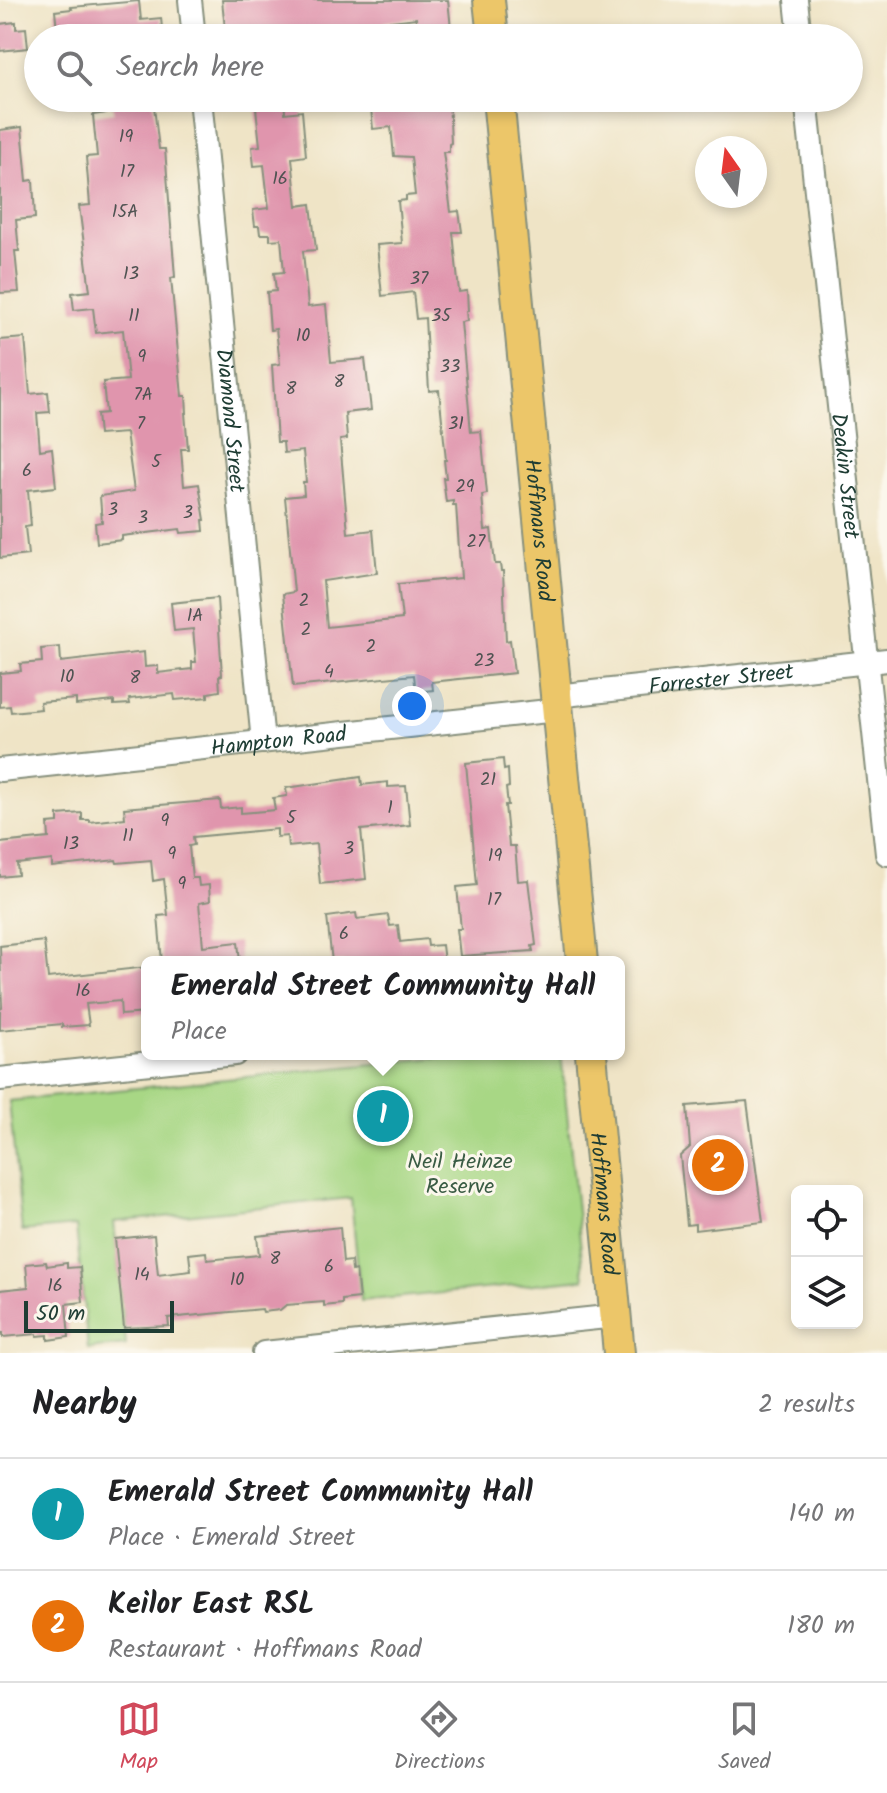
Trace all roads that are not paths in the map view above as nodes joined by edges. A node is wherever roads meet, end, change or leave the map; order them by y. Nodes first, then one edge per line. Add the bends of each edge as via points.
1 (190, 0) edge
2 (489, 0) edge
3 (796, 0) edge
4 (193, 24) edge
5 (492, 24) edge
6 (799, 24) edge
7 (201, 112) edge
8 (499, 112) edge
9 (808, 112) edge
10 (877, 661) edge
11 (557, 703) junction
12 (263, 742) junction
13 (0, 770) edge
14 (887, 854) edge
15 (581, 956) edge
16 (179, 1060) edge
17 (592, 1060) edge
18 (0, 1079) edge
19 (616, 1316) junction
20 (264, 1353) edge
21 (619, 1353) edge

1 - 4 street
2 - 5 main road
3 - 6 street
7 - 12 street, Diamond Street
8 - 11 main road, Hoffmans Road
9 - 10 street, Deakin Street
10 - 11 street, Forrester Street
10 - 14 street, Deakin Street
11 - 12 street, Hampton Road
11 - 15 main road, Hoffmans Road
12 - 13 street, Hampton Road
16 - 18 street
17 - 19 main road, Hoffmans Road
19 - 20 street
19 - 21 main road, Hoffmans Road

